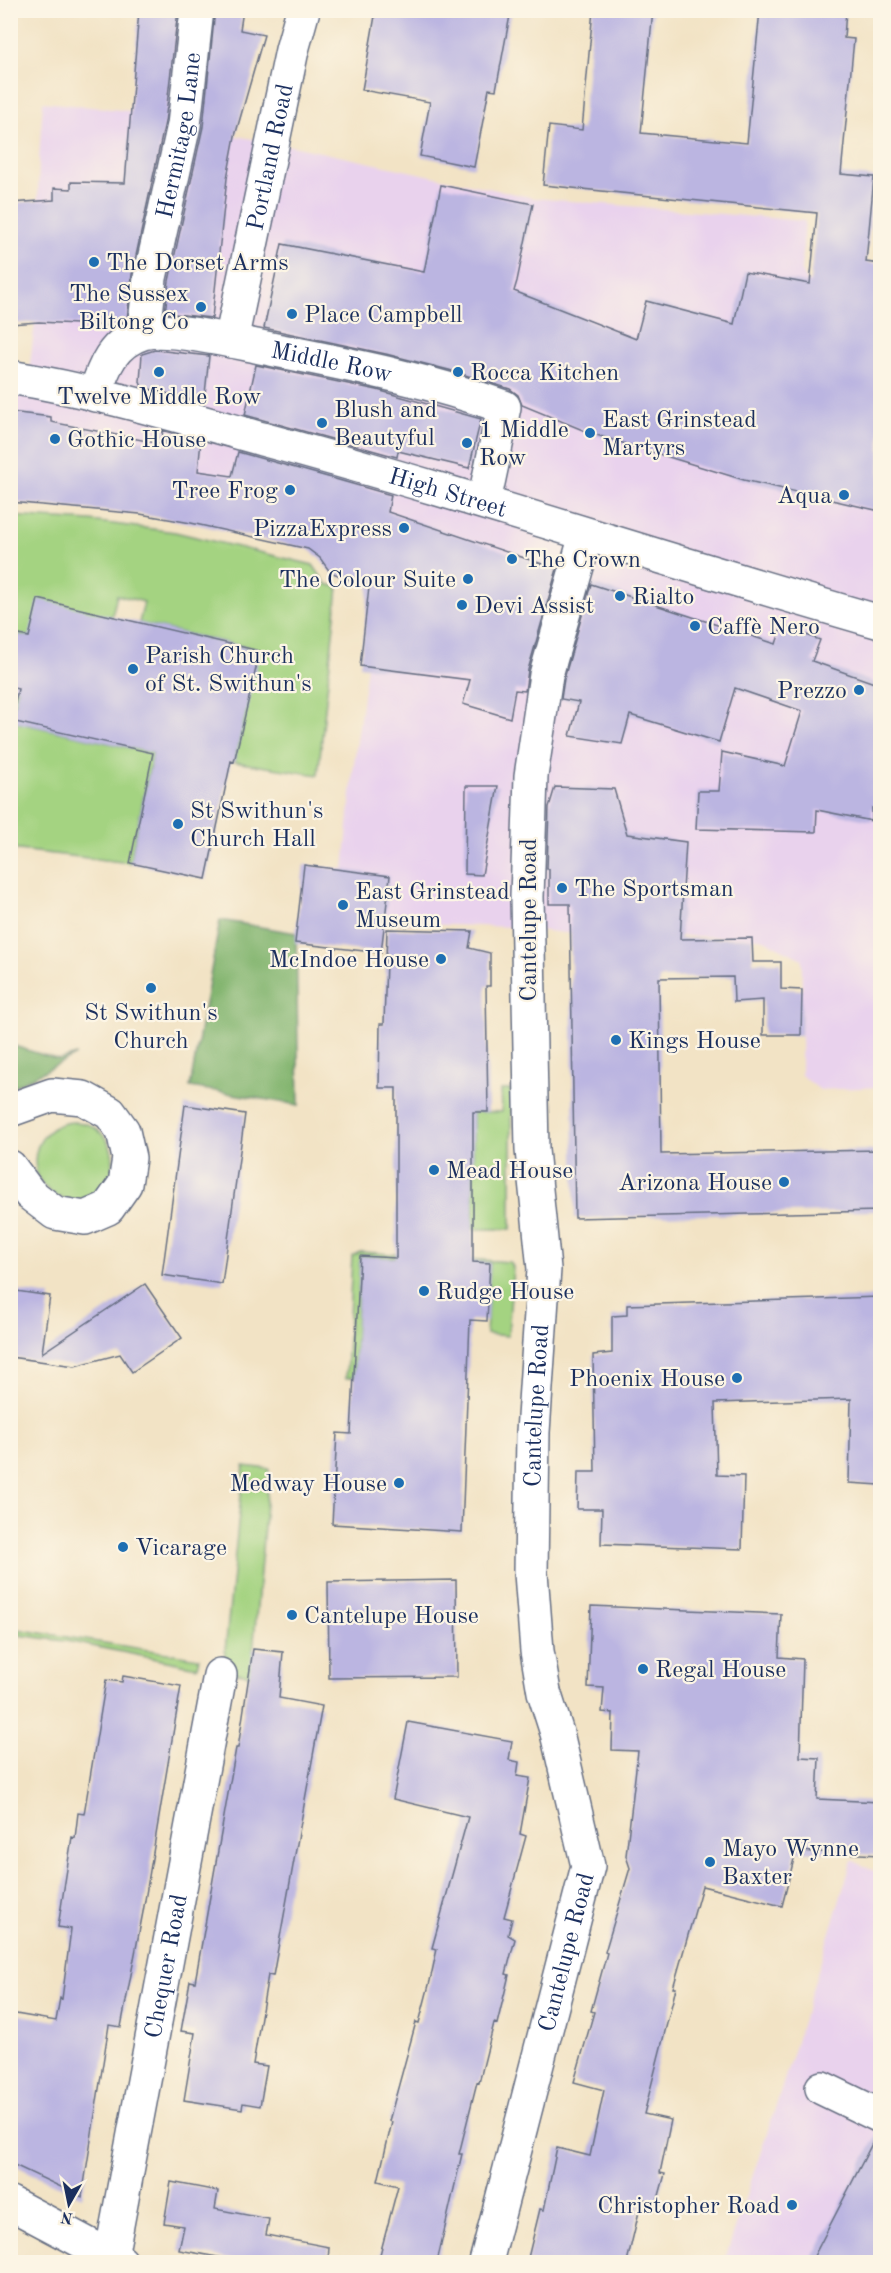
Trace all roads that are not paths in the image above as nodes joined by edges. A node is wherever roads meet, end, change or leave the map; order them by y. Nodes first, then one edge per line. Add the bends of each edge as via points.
1 (197, 10) edge
2 (303, 10) edge
3 (144, 332) junction
4 (231, 341) junction
5 (10, 377) edge
6 (95, 395) junction
7 (484, 502) junction
8 (586, 535) junction
9 (880, 622) edge
10 (10, 1110) edge
11 (10, 1167) edge
12 (220, 1675) dead end
13 (822, 2088) dead end
14 (880, 2116) edge
15 (10, 2203) edge
16 (116, 2260) edge
17 (486, 2262) edge

1 - 3 street, Hermitage Lane via 184,125 150,278
2 - 4 street, Portland Road
3 - 4 street, Middle Row
3 - 6 street via 127,340 112,354
4 - 7 street, Middle Row via 407,377 504,407
5 - 6 street, High Street
6 - 7 street, High Street
7 - 8 street, High Street
8 - 9 street, High Street
8 - 17 street, Cantelupe Road via 546,675 531,776 527,897 532,1150 544,1269 533,1432 531,1573 544,1692 588,1866
10 - 11 street via 52,1095 83,1098 110,1113 123,1131 129,1158 125,1184 108,1208 85,1218 55,1213 30,1194
12 - 16 street, Chequer Road
13 - 14 street
15 - 16 street

